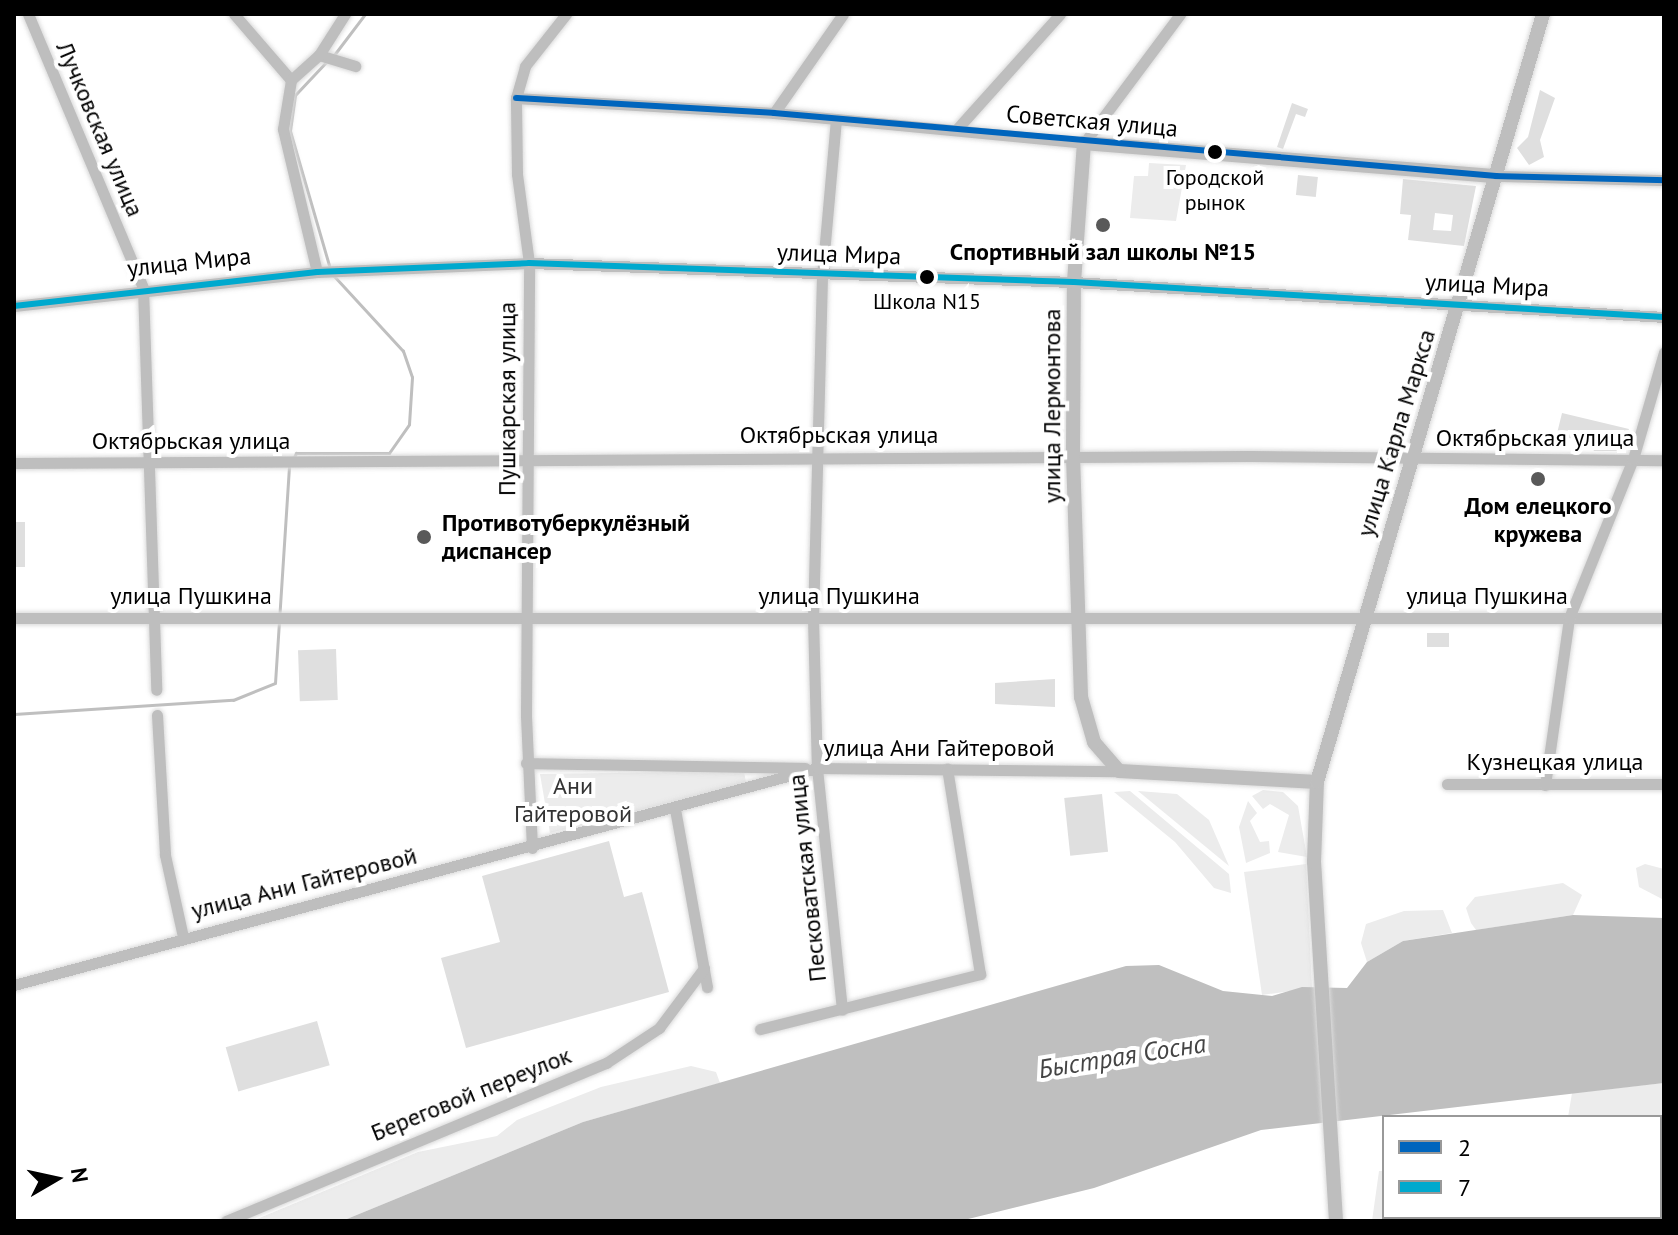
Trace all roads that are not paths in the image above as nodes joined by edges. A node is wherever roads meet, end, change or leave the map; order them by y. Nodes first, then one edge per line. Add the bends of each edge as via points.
1 (28, 14) edge
2 (234, 14) edge
3 (345, 14) edge
4 (566, 14) edge
5 (843, 14) edge
6 (1060, 14) edge
7 (1180, 14) edge
8 (1543, 14) edge
9 (319, 55) junction
10 (355, 66) dead end
11 (291, 80) junction
12 (516, 98) junction
13 (774, 113) junction
14 (836, 119) junction
15 (956, 130) junction
16 (1084, 143) junction
17 (1496, 176) junction
18 (1664, 180) edge
19 (529, 263) junction
20 (317, 272) junction
21 (822, 276) junction
22 (1074, 282) junction
23 (143, 288) junction
24 (1457, 305) junction
25 (14, 306) edge
26 (1664, 317) edge
27 (1664, 352) edge
28 (815, 456) junction
29 (1073, 456) junction
30 (532, 459) junction
31 (1633, 459) junction
32 (1407, 460) junction
33 (1664, 460) edge
34 (14, 463) edge
35 (152, 463) junction
36 (14, 618) edge
37 (153, 618) junction
38 (526, 618) junction
39 (813, 618) junction
40 (1077, 618) junction
41 (1365, 618) junction
42 (1569, 618) junction
43 (1664, 618) edge
44 (156, 690) dead end
45 (157, 715) dead end
46 (526, 763) junction
47 (817, 768) junction
48 (947, 769) junction
49 (1119, 771) junction
50 (1317, 782) junction
51 (1447, 784) dead end
52 (1664, 784) edge
53 (1545, 785) junction
54 (675, 809) junction
55 (532, 848) junction
56 (183, 937) junction
57 (704, 968) junction
58 (14, 985) edge
59 (707, 987) dead end
60 (842, 1010) junction
61 (760, 1029) dead end
62 (226, 1221) edge
63 (1336, 1221) edge

1 - 23 street, Лучковская улица
2 - 11 street
3 - 9 street
4 - 12 street, Пушкарская улица via 525,66
5 - 13 street
6 - 15 street
7 - 16 street
8 - 17 main road, улица Карла Маркса
9 - 10 street
9 - 11 street
11 - 20 street via 284,139
12 - 13 street, Советская улица
12 - 19 street, Пушкарская улица via 517,174
13 - 14 street, Советская улица
14 - 15 street, Советская улица
14 - 21 street, Песковатская улица
15 - 16 street, Советская улица
16 - 17 main road, Советская улица
16 - 22 main road, улица Лермонтова
17 - 18 street, Советская улица
17 - 24 main road, улица Карла Маркса
19 - 20 street, улица Мира
19 - 21 street, улица Мира
19 - 30 street, Пушкарская улица
20 - 23 street, улица Мира
21 - 22 street, улица Мира
21 - 28 street, Песковатская улица
22 - 24 street, улица Мира
22 - 29 main road, улица Лермонтова
23 - 25 street, улица Мира
23 - 35 street, Лучковская улица
24 - 26 street, улица Мира
24 - 32 main road, улица Карла Маркса
27 - 31 street
28 - 29 street, Октябрьская улица
28 - 30 street, Октябрьская улица
28 - 39 street, Песковатская улица
29 - 32 street, Октябрьская улица
29 - 40 main road, улица Лермонтова
30 - 35 street, Октябрьская улица
30 - 38 street, Пушкарская улица
31 - 32 street, Октябрьская улица
31 - 33 street, Октябрьская улица
31 - 42 street
32 - 41 main road, улица Карла Маркса
34 - 35 street, Октябрьская улица
35 - 37 street, Лучковская улица
36 - 37 street, улица Пушкина
37 - 38 street, улица Пушкина
37 - 44 street, Лучковская улица
38 - 39 street, улица Пушкина
38 - 46 street, Пушкарская улица
39 - 40 street, улица Пушкина
39 - 47 street, Песковатская улица
40 - 41 street, улица Пушкина
40 - 49 main road, улица Лермонтова via 1081,697 1094,742
41 - 42 street, улица Пушкина
41 - 50 main road, улица Карла Маркса
42 - 43 street, улица Пушкина
42 - 53 street
45 - 56 street via 165,855
46 - 47 street
46 - 55 street, Пушкарская улица
47 - 48 street, улица Ани Гайтеровой
47 - 54 street, улица Ани Гайтеровой
47 - 60 street, Песковатская улица
48 - 49 street, улица Ани Гайтеровой
48 - 60 street via 980,974
49 - 50 main road, улица Ани Гайтеровой
50 - 63 main road, улица Карла Маркса via 1314,868 1338,1184
51 - 53 street, Кузнецкая улица
52 - 53 street, Кузнецкая улица
54 - 55 street, улица Ани Гайтеровой
54 - 57 street
55 - 56 street, улица Ани Гайтеровой
56 - 58 street, улица Ани Гайтеровой
57 - 59 street
57 - 62 street, Береговой переулок via 659,1028 606,1063
60 - 61 street

